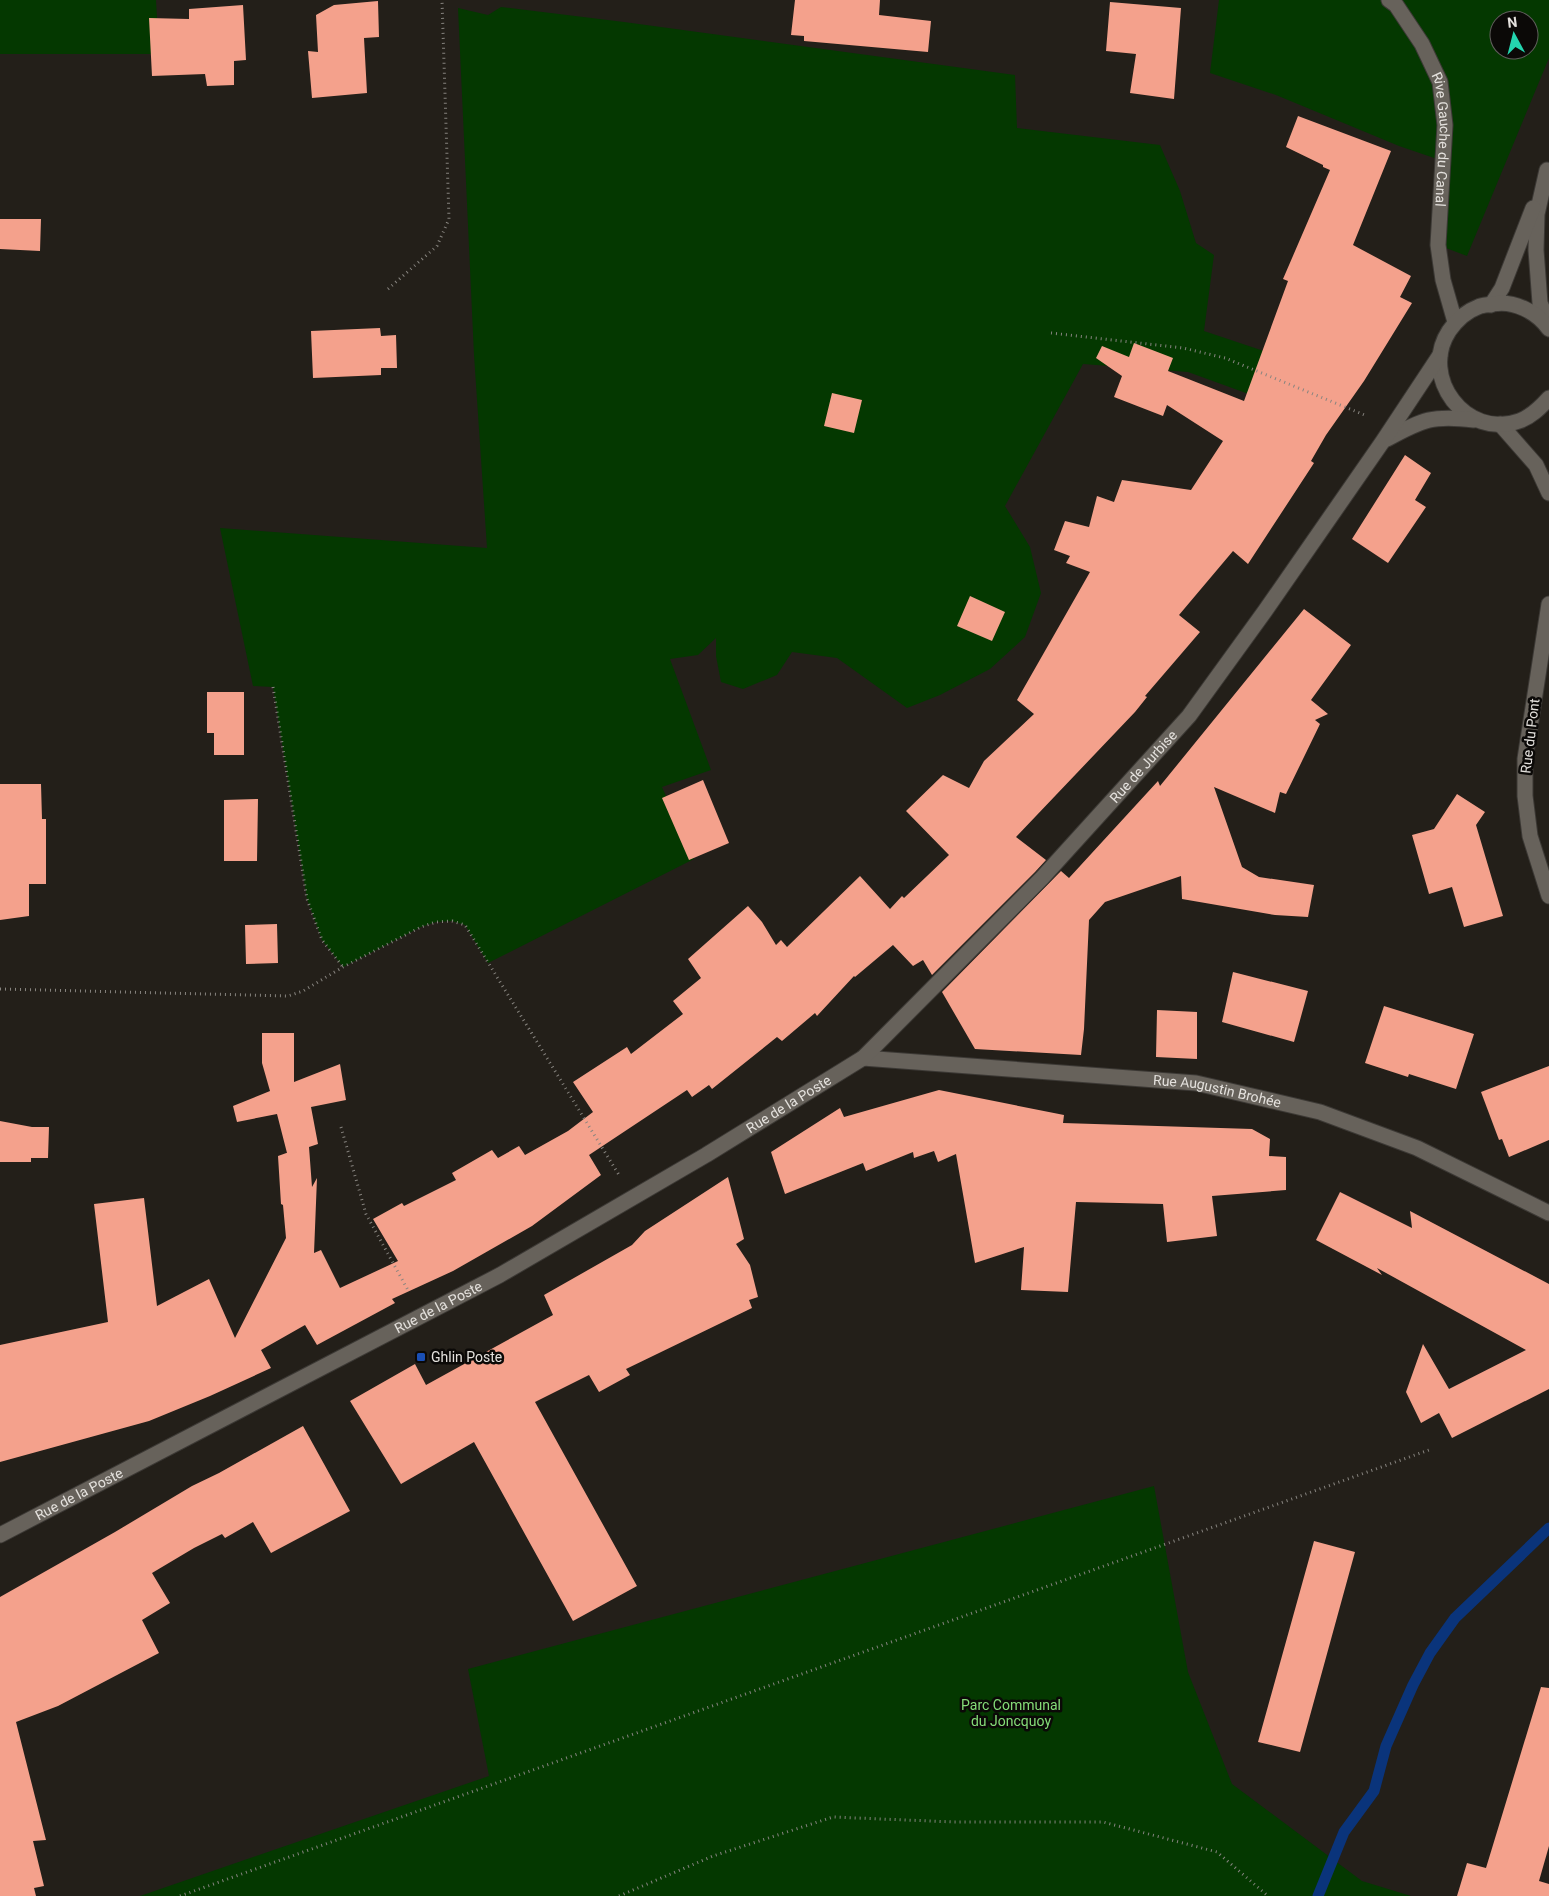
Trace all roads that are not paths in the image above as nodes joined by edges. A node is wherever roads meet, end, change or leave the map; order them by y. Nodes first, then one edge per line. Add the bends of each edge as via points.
1 (1390, 0) edge
2 (1548, 167) edge
3 (1490, 305) junction
4 (1455, 322) junction
5 (1549, 323) edge
6 (1549, 329) edge
7 (1440, 355) junction
8 (1549, 398) edge
9 (1479, 420) junction
10 (1500, 424) junction
11 (1383, 440) junction
12 (1549, 493) edge
13 (1549, 604) edge
14 (1549, 896) edge
15 (863, 1058) junction
16 (1549, 1212) edge
17 (0, 1535) edge

1 - 4 street, Rive Gauche du Canal via 1422,44 1440,82 1445,125 1438,245 1443,280
2 - 3 street via 1502,288
2 - 5 street via 1536,214 1536,250 1540,303
3 - 4 street via 1478,307
3 - 6 street via 1520,306 1543,320
4 - 7 street via 1444,340
7 - 9 street via 1440,376 1446,392 1460,409
7 - 11 street, Rue de Jurbise
8 - 10 street via 1537,411 1518,421
9 - 10 street
9 - 11 street via 1437,417
10 - 12 street via 1536,465
11 - 15 street, Rue de Jurbise via 1189,716 1042,878
13 - 14 street, Rue du Pont via 1525,759 1525,796 1530,836
15 - 16 street, Rue Augustin Brohée via 1196,1083 1328,1115 1417,1148
15 - 17 street, Rue de la Poste via 500,1275

